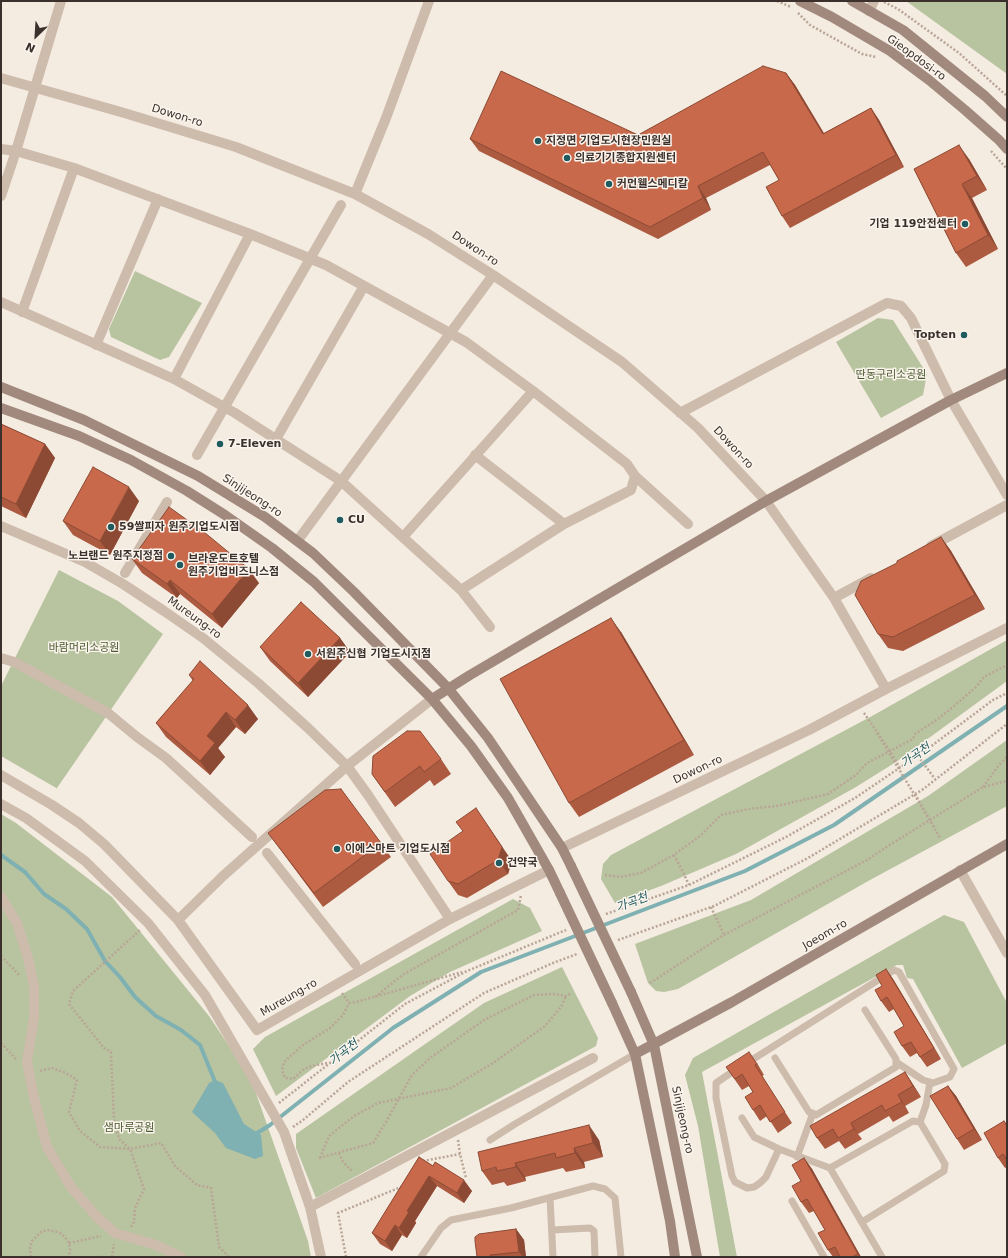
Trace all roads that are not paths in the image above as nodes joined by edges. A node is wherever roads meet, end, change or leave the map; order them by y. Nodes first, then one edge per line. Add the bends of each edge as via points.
1 (61, 1) edge
2 (429, 1) edge
3 (852, 1) edge
4 (874, 1) edge
5 (796, 4) edge
6 (869, 11) junction
7 (1, 78) edge
8 (35, 87) junction
9 (1007, 117) edge
10 (1, 149) edge
11 (1007, 149) edge
12 (16, 151) junction
13 (74, 168) junction
14 (355, 194) junction
15 (1, 196) edge
16 (158, 200) junction
17 (341, 205) dead end
18 (250, 234) junction
19 (310, 259) junction
20 (493, 275) junction
21 (364, 286) junction
22 (1, 302) edge
23 (22, 312) junction
24 (451, 333) junction
25 (96, 345) junction
26 (1007, 373) edge
27 (174, 379) junction
28 (1, 387) edge
29 (533, 391) junction
30 (952, 400) junction
31 (225, 407) junction
32 (1, 408) edge
33 (680, 413) junction
34 (276, 439) junction
35 (197, 455) dead end
36 (475, 456) junction
37 (635, 476) junction
38 (341, 481) junction
39 (1007, 495) edge
40 (766, 501) junction
41 (167, 502) dead end
42 (1007, 505) edge
43 (564, 524) junction
44 (688, 524) dead end
45 (1, 526) edge
46 (403, 537) junction
47 (298, 540) junction
48 (924, 550) edge
49 (125, 572) dead end
50 (882, 572) edge
51 (461, 590) junction
52 (834, 598) junction
53 (490, 627) dead end
54 (1007, 628) edge
55 (1, 658) edge
56 (448, 688) junction
57 (886, 689) junction
58 (432, 698) junction
59 (347, 766) junction
60 (1, 775) edge
61 (1, 804) edge
62 (252, 837) dead end
63 (1007, 844) edge
64 (562, 848) junction
65 (267, 853) dead end
66 (549, 870) junction
67 (960, 870) junction
68 (1, 897) edge
69 (450, 919) junction
70 (178, 920) junction
71 (1007, 953) edge
72 (355, 964) dead end
73 (865, 1010) dead end
74 (654, 1045) junction
75 (635, 1054) junction
76 (593, 1058) dead end
77 (775, 1058) dead end
78 (896, 1062) junction
79 (930, 1082) junction
80 (813, 1113) junction
81 (742, 1118) dead end
82 (920, 1122) junction
83 (490, 1140) dead end
84 (779, 1149) junction
85 (797, 1157) junction
86 (830, 1168) junction
87 (550, 1198) junction
88 (792, 1202) dead end
89 (310, 1207) junction
90 (862, 1222) junction
91 (552, 1230) junction
92 (181, 1257) edge
93 (321, 1257) edge
94 (422, 1257) edge
95 (553, 1257) edge
96 (595, 1257) edge
97 (621, 1257) edge
98 (675, 1257) edge
99 (696, 1257) edge
100 (824, 1257) edge
101 (882, 1257) edge

1 - 8 street
2 - 14 street
3 - 6 street, Gieopdosi-ro
4 - 6 street
5 - 11 street, Gieopdosi-ro via 832,17 890,51 929,80 1000,140
6 - 9 street, Gieopdosi-ro via 903,30
7 - 8 street, Dowon-ro
8 - 12 street
8 - 14 street, Dowon-ro via 236,147
10 - 12 street
12 - 13 street
12 - 15 street
13 - 16 street
13 - 23 street
14 - 20 street, Dowon-ro via 428,234
16 - 18 street
16 - 25 street
17 - 19 street
18 - 19 street
18 - 27 street
19 - 21 street
19 - 31 street
20 - 24 street
20 - 33 street, Dowon-ro via 622,362
21 - 24 street
21 - 34 street
22 - 23 street
23 - 25 street
24 - 29 street
24 - 38 street
25 - 27 street
26 - 30 street
27 - 31 street
28 - 47 street, Sinjijeong-ro via 84,420 198,476
29 - 36 street
29 - 37 street via 627,464
30 - 33 street via 911,318 901,306 887,303
30 - 39 street
30 - 40 street
31 - 34 street
31 - 35 street
32 - 58 street via 79,436 130,460 225,515 314,582
33 - 40 street, Dowon-ro via 698,428
34 - 38 street
36 - 43 street
36 - 46 street
37 - 43 street via 631,490
37 - 44 street
38 - 46 street
38 - 47 street
40 - 52 street, Dowon-ro
40 - 56 street
41 - 49 street
42 - 48 street
43 - 51 street
45 - 59 street, Mureung-ro via 85,562 164,610 258,683
46 - 51 street
47 - 56 street, Sinjijeong-ro via 354,592
50 - 52 street
51 - 53 street
52 - 57 street, Dowon-ro
54 - 57 street, Dowon-ro
55 - 62 street via 14,662 108,713 166,758
56 - 58 street
56 - 64 street, Sinjijeong-ro via 488,738
57 - 64 street, Dowon-ro via 809,730
58 - 59 street
58 - 66 street via 471,746 508,798
59 - 69 street, Mureung-ro
59 - 70 street via 223,876
60 - 70 street, Mureung-ro via 52,804 79,823 104,844
61 - 89 street via 26,818 85,861 148,923 205,995 284,1132
63 - 67 street, Joeom-ro
64 - 74 street, Sinjijeong-ro, bridge
65 - 72 street
66 - 69 street, Mureung-ro
66 - 75 street, bridge
67 - 71 street
67 - 74 street, Joeom-ro
68 - 92 street via 17,923 28,958 34,990 34,1018 27,1062 47,1147 71,1187 97,1217 120,1234 156,1245
69 - 70 street, Mureung-ro via 257,1030
73 - 78 lane
74 - 75 street, Joeom-ro
74 - 99 street, Sinjijeong-ro
75 - 83 lane
75 - 98 street via 670,1221
76 - 89 street
77 - 80 lane via 809,1112
78 - 79 lane
78 - 80 lane via 896,1067 816,1114
79 - 82 lane
79 - 84 lane via 950,1076 954,1069 899,972 894,970 716,1083 716,1098 735,1182 747,1188 760,1183 766,1177
80 - 85 lane
81 - 84 lane via 754,1137
82 - 86 lane via 913,1121
82 - 90 lane via 945,1164 944,1171
84 - 85 lane
85 - 86 lane
86 - 90 lane
87 - 91 lane
87 - 94 lane via 451,1220 441,1228
87 - 97 lane via 593,1186 605,1189 615,1198
88 - 100 lane
89 - 93 street
90 - 101 lane
91 - 95 lane
91 - 96 lane via 594,1230

